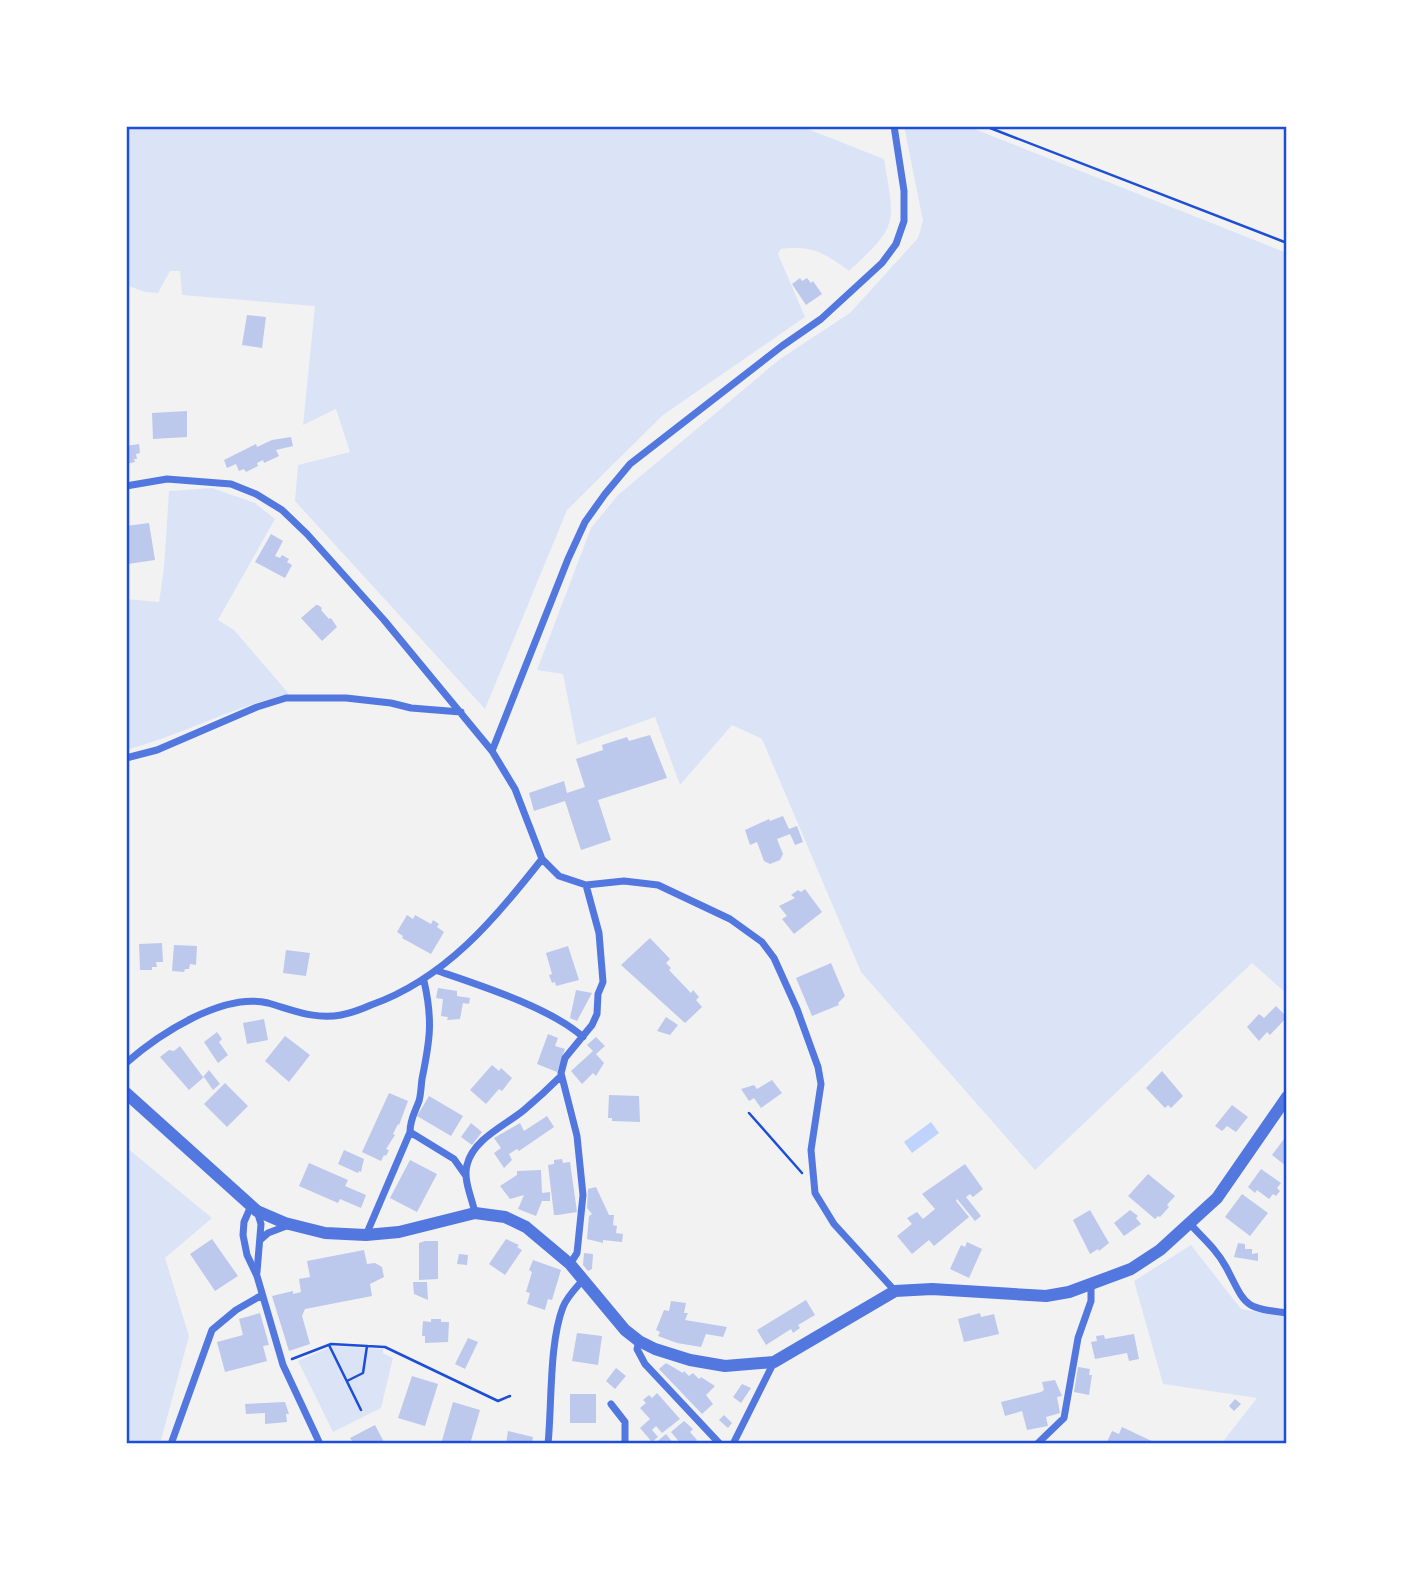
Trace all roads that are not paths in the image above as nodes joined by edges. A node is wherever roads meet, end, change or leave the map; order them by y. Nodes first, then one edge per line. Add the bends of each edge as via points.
1 (894, 126) edge
2 (126, 486) edge
3 (461, 712) junction
4 (492, 751) junction
5 (126, 758) edge
6 (542, 859) junction
7 (586, 885) junction
8 (438, 971) junction
9 (424, 981) junction
10 (583, 1037) junction
11 (126, 1063) edge
12 (561, 1077) junction
13 (126, 1093) edge
14 (1287, 1097) edge
15 (410, 1132) junction
16 (466, 1176) junction
17 (254, 1208) junction
18 (475, 1213) junction
19 (292, 1224) junction
20 (1190, 1224) junction
21 (366, 1235) junction
22 (260, 1241) junction
23 (570, 1264) junction
24 (257, 1276) junction
25 (582, 1281) junction
26 (1091, 1283) junction
27 (895, 1291) junction
28 (262, 1295) junction
29 (1287, 1313) edge
30 (639, 1341) junction
31 (774, 1362) junction
32 (611, 1404) dead end
33 (171, 1444) edge
34 (320, 1444) edge
35 (548, 1444) edge
36 (625, 1444) edge
37 (720, 1444) edge
38 (733, 1444) edge
39 (1037, 1444) edge

1 - 4 street via 904,191 904,222 896,244 882,263 821,319 630,464 605,494 568,558
2 - 3 street via 167,480 231,484 282,510
3 - 4 street
3 - 5 street via 346,698 286,698
4 - 6 street via 515,789
6 - 7 street via 559,876
6 - 8 street via 459,954
7 - 10 street via 599,933 603,982 597,1014
7 - 27 street via 624,881 658,885 730,919 762,942 797,1009 818,1067 821,1084 811,1150 815,1193 834,1224
8 - 9 street
8 - 10 street via 534,1009 573,1027
9 - 11 street via 394,998 342,1015 310,1015 254,1001 211,1009 144,1047
9 - 15 street via 430,1009 429,1053
10 - 12 street via 565,1058
12 - 16 street via 480,1144 467,1164
12 - 23 street via 575,1127 583,1195 577,1252
13 - 17 street
14 - 20 street via 1225,1188
15 - 16 street via 454,1159
15 - 21 street
16 - 18 street
17 - 19 street
17 - 22 street via 261,1224
17 - 24 street via 244,1222 243,1235
18 - 21 street via 399,1233
18 - 23 street via 505,1217 526,1227
19 - 21 street via 325,1233
19 - 22 street
20 - 26 street via 1131,1269
20 - 29 street via 1211,1245 1243,1300 1252,1307
22 - 24 street
23 - 25 street
24 - 28 street
25 - 30 street
25 - 35 street via 563,1307
26 - 27 street via 1046,1296
26 - 39 street via 1091,1301 1078,1338 1064,1418
27 - 31 street
28 - 33 street via 212,1330
28 - 34 street via 283,1365
30 - 31 street via 690,1360 726,1366
30 - 37 street via 637,1349 645,1364
31 - 38 street
32 - 36 street via 625,1422

